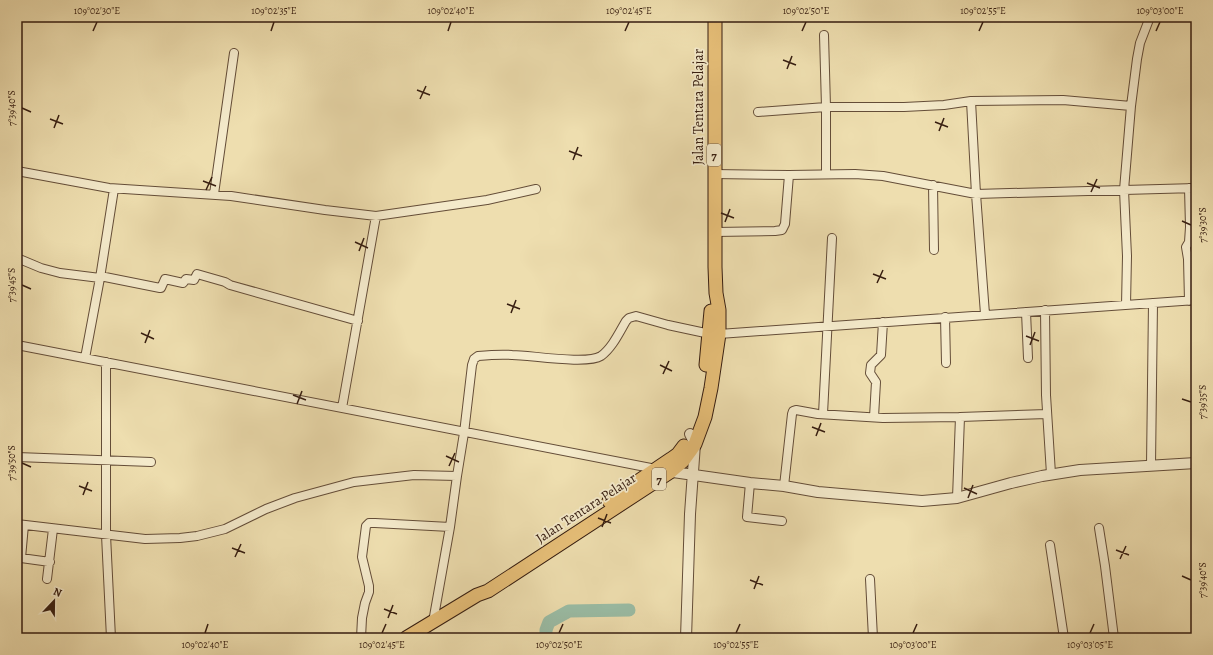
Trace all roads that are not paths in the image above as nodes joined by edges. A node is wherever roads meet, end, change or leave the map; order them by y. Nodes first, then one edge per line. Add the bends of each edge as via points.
1 (715, 17) edge
2 (1150, 17) edge
3 (824, 35) dead end
4 (234, 52) dead end
5 (971, 101) junction
6 (1131, 106) junction
7 (826, 108) junction
8 (758, 112) dead end
9 (17, 171) edge
10 (714, 174) junction
11 (826, 174) junction
12 (789, 175) junction
13 (933, 186) junction
14 (1192, 188) edge
15 (114, 189) junction
16 (536, 189) dead end
17 (1124, 190) junction
18 (214, 194) junction
19 (976, 194) junction
20 (376, 216) junction
21 (715, 232) junction
22 (832, 238) dead end
23 (934, 250) dead end
24 (17, 258) edge
25 (100, 277) junction
26 (1192, 300) edge
27 (1153, 303) junction
28 (1126, 305) junction
29 (1045, 310) junction
30 (1026, 312) junction
31 (985, 314) junction
32 (945, 318) junction
33 (358, 321) junction
34 (883, 322) junction
35 (827, 326) junction
36 (714, 334) junction
37 (17, 345) edge
38 (85, 358) junction
39 (1028, 358) dead end
40 (106, 362) junction
41 (946, 363) dead end
42 (342, 408) junction
43 (823, 414) junction
44 (1047, 414) junction
45 (874, 417) junction
46 (960, 417) junction
47 (464, 433) junction
48 (693, 439) junction
49 (17, 457) edge
50 (106, 460) junction
51 (151, 462) dead end
52 (1196, 463) edge
53 (1151, 465) junction
54 (656, 469) junction
55 (670, 472) junction
56 (1051, 474) junction
57 (692, 475) junction
58 (457, 476) junction
59 (750, 483) junction
60 (784, 486) junction
61 (957, 498) junction
62 (782, 521) dead end
63 (20, 525) edge
64 (450, 527) junction
65 (1099, 528) dead end
66 (53, 529) junction
67 (106, 536) junction
68 (1050, 545) dead end
69 (50, 562) junction
70 (47, 579) dead end
71 (870, 579) dead end
72 (477, 594) junction
73 (433, 622) junction
74 (111, 638) edge
75 (361, 638) edge
76 (406, 638) edge
77 (686, 638) edge
78 (873, 638) edge
79 (1064, 638) edge
80 (1114, 638) edge

1 - 10 highway, Jalan Tentara Pelajar / 7
2 - 6 street via 1140,43
3 - 7 street
4 - 18 street
5 - 6 street via 1063,100
5 - 7 street via 904,107
5 - 19 street
6 - 17 street
7 - 8 street
7 - 11 street
9 - 15 street
10 - 12 street
10 - 21 highway, Jalan Tentara Pelajar / 7
11 - 12 street
11 - 13 street via 883,176
12 - 21 street via 785,224 782,230
13 - 19 street
13 - 23 street
14 - 17 street
14 - 26 street via 1189,242 1186,247
15 - 18 street
15 - 25 street
16 - 20 street via 487,200
17 - 19 street
17 - 28 street
18 - 20 street
19 - 31 street
20 - 33 street
21 - 36 highway, Jalan Tentara Pelajar / 7 via 716,293 719,310
22 - 35 street
24 - 25 street via 60,273
25 - 33 street via 161,288 165,278 183,283 186,279 194,280 197,274
25 - 38 street
26 - 27 street
27 - 28 street
27 - 53 street
28 - 29 street
29 - 30 street
29 - 44 street
30 - 31 street
30 - 39 street
31 - 32 street
32 - 34 street
32 - 41 street
33 - 42 street
34 - 35 street
34 - 45 street via 881,355 871,365 870,373 876,382
35 - 36 street
35 - 43 street
36 - 47 street via 636,316 626,321 613,343 601,356 595,358 478,356 472,365
36 - 48 highway, Jalan Tentara Pelajar / 7 via 708,402 705,417
37 - 38 street
38 - 40 street
40 - 42 street
40 - 50 street
42 - 47 street
43 - 45 street
43 - 60 street via 794,411 790,423
44 - 46 street
44 - 56 street
45 - 46 street
46 - 61 street
47 - 54 street
47 - 58 street
48 - 54 highway, Jalan Tentara Pelajar / 7 via 678,454
48 - 55 highway, Jalan Tentara Pelajar / 7 via 687,456
48 - 57 street
49 - 50 street
50 - 51 street
50 - 67 street
52 - 53 street
53 - 56 street
54 - 55 street
54 - 72 highway, Jalan Tentara Pelajar / 7 via 484,585
55 - 57 street
55 - 72 highway, Jalan Tentara Pelajar / 7 via 488,591
56 - 61 street
57 - 59 street
57 - 77 street
58 - 64 street
58 - 67 street via 414,475 354,482 296,498 225,529 197,536 145,539
59 - 60 street
59 - 62 street via 746,517
60 - 61 street via 818,492 922,501
63 - 66 street
63 - 69 street via 22,558
64 - 73 street
64 - 75 street via 375,523 366,526 362,557 369,592 364,603
65 - 80 street
66 - 67 street
66 - 69 street
67 - 74 street
68 - 79 street
69 - 70 street
71 - 78 street
72 - 73 highway, Jalan Tentara Pelajar / 7
73 - 76 highway, Jalan Tentara Pelajar / 7

